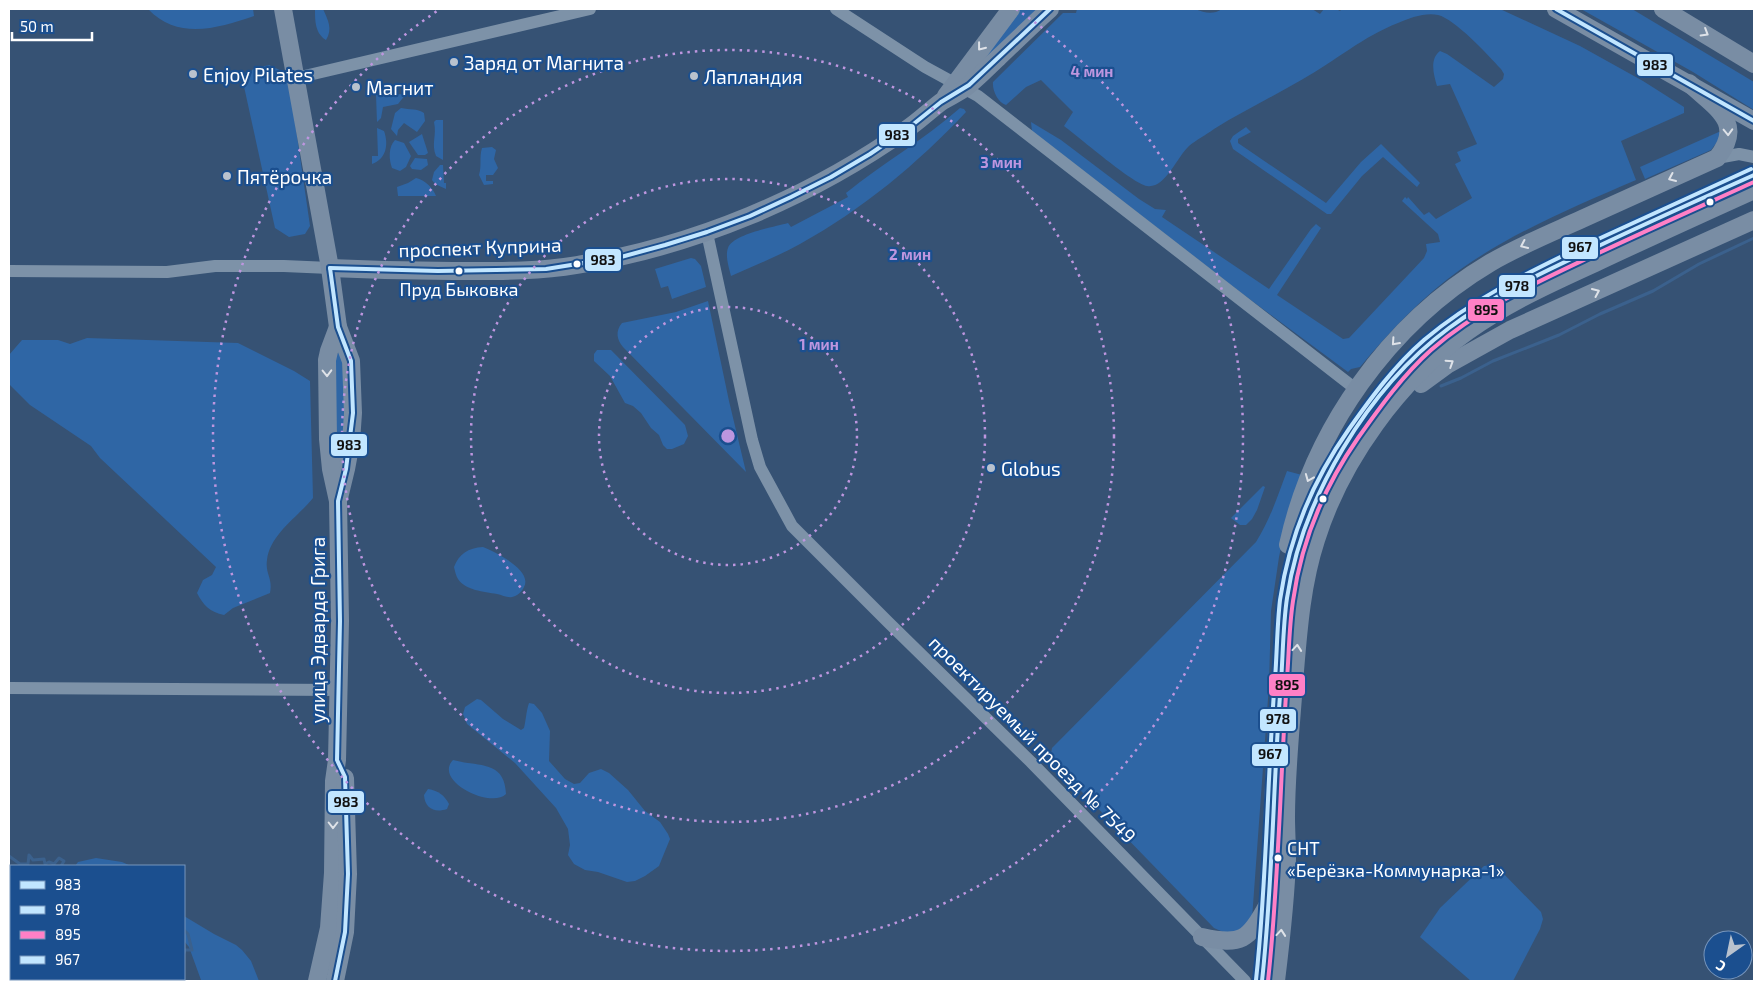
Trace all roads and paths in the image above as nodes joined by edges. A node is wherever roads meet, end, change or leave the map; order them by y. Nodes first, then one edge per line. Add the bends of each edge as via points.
1 (283, 9) edge
2 (590, 9) edge
3 (836, 9) edge
4 (1010, 9) edge
5 (1050, 9) edge
6 (1556, 9) edge
7 (1662, 9) edge
8 (1754, 64) edge
9 (296, 78) junction
10 (1689, 83) junction
11 (960, 86) junction
12 (1754, 121) edge
13 (1754, 157) edge
14 (1717, 158) junction
15 (1754, 175) edge
16 (1754, 190) edge
17 (1754, 220) edge
18 (707, 232) junction
19 (1587, 259) junction
20 (330, 268) junction
21 (9, 271) edge
22 (338, 327) junction
23 (1357, 390) junction
24 (1373, 429) junction
25 (338, 501) junction
26 (1284, 630) junction
27 (9, 688) edge
28 (339, 690) junction
29 (337, 760) junction
30 (1269, 904) junction
31 (1202, 937) junction
32 (317, 981) edge
33 (335, 981) edge
34 (1245, 981) edge
35 (1262, 981) edge
36 (1276, 981) edge

1 - 9 main road, улица Эдварда Грига
2 - 9 street
3 - 11 street
4 -> 11 main road, проспект Куприна
5 - 11 main road, проспект Куприна
6 - 10 main road
7 -> 8 main road
9 - 20 main road, улица Эдварда Грига
10 - 12 main road
10 -> 14 main road via 1723,115 1729,126 1729,139
11 - 18 main road, проспект Куприна via 908,128 834,175 777,204
11 - 23 street via 978,96
13 - 14 street via 1739,154
14 -> 23 main road via 1512,251 1469,276 1402,334
15 - 19 main road
16 - 19 main road
24 -> 17 main road via 1428,379 1471,350
18 - 20 main road, проспект Куприна via 635,253 552,268 514,271
18 - 31 street, проектируемый проезд № 7549 via 752,440 760,467 792,526
19 - 24 main road via 1467,331 1413,379
19 - 26 main road via 1519,284 1459,320 1427,346 1381,395 1345,445 1319,489 1294,562
20 - 21 street, проспект Куприна via 225,266 167,272
20 - 22 main road, улица Эдварда Грига
22 -> 25 main road, улица Эдварда Грига via 326,360 328,439
22 - 25 main road, улица Эдварда Грига via 351,361 353,413 346,469
23 -> 26 main road via 1320,452 1294,520 1285,559 1282,592
36 -> 24 main road via 1287,858 1286,816 1298,633 1305,586 1315,542 1334,492
25 - 28 main road, улица Эдварда Грига
26 - 30 main road
27 - 28 street
28 - 29 main road, улица Эдварда Грига
29 -> 32 main road, улица Эдварда Грига via 329,928
29 - 33 main road, улица Эдварда Грига via 345,776 348,874 345,932
30 - 31 main road via 1257,925 1244,938 1221,941
30 - 35 main road
31 - 34 street, проектируемый проезд № 7549

